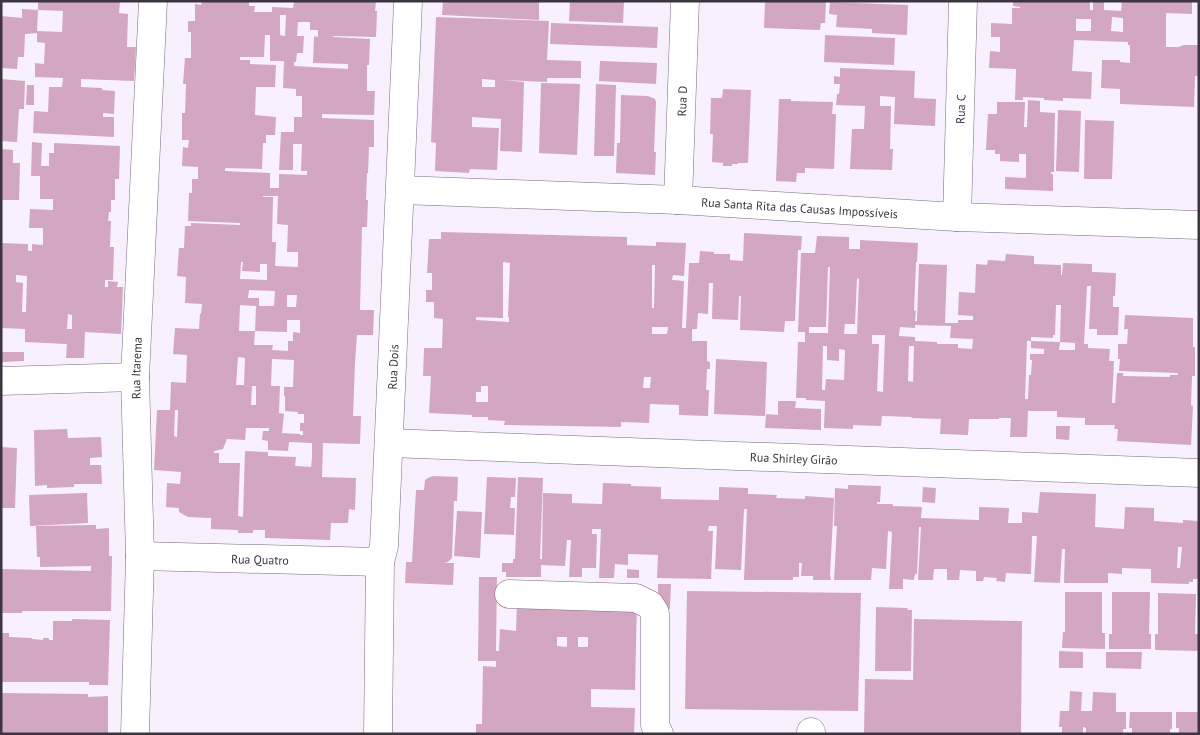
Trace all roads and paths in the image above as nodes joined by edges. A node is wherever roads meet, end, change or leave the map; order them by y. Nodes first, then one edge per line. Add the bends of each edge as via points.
1 (154, 1) edge
2 (408, 1) edge
3 (685, 1) edge
4 (963, 1) edge
5 (401, 190) junction
6 (678, 200) junction
7 (957, 217) junction
8 (1199, 225) edge
9 (135, 377) junction
10 (1, 381) edge
11 (390, 443) junction
12 (1199, 473) edge
13 (140, 556) junction
14 (380, 562) junction
15 (509, 594) dead end
16 (135, 734) edge
17 (378, 734) edge
18 (659, 734) edge

1 - 9 street, Rua Itarema
2 - 5 street, Rua Dois
3 - 6 street, Rua D
4 - 7 street, Rua C
5 - 6 street, Rua Santa Rita das Causas Impossíveis
5 - 11 street, Rua Dois
6 - 7 street, Rua Santa Rita das Causas Impossíveis
7 - 8 street, Rua Santa Rita das Causas Impossíveis
9 - 10 street
9 - 13 street, Rua Itarema
11 - 12 street, Rua Shirley Girão
11 - 14 street, Rua Dois via 384,546
13 - 14 street, Rua Quatro
13 - 16 street, Rua Itarema
14 - 17 street, Rua Dois
15 - 18 street via 636,598 650,605 654,614 655,725

